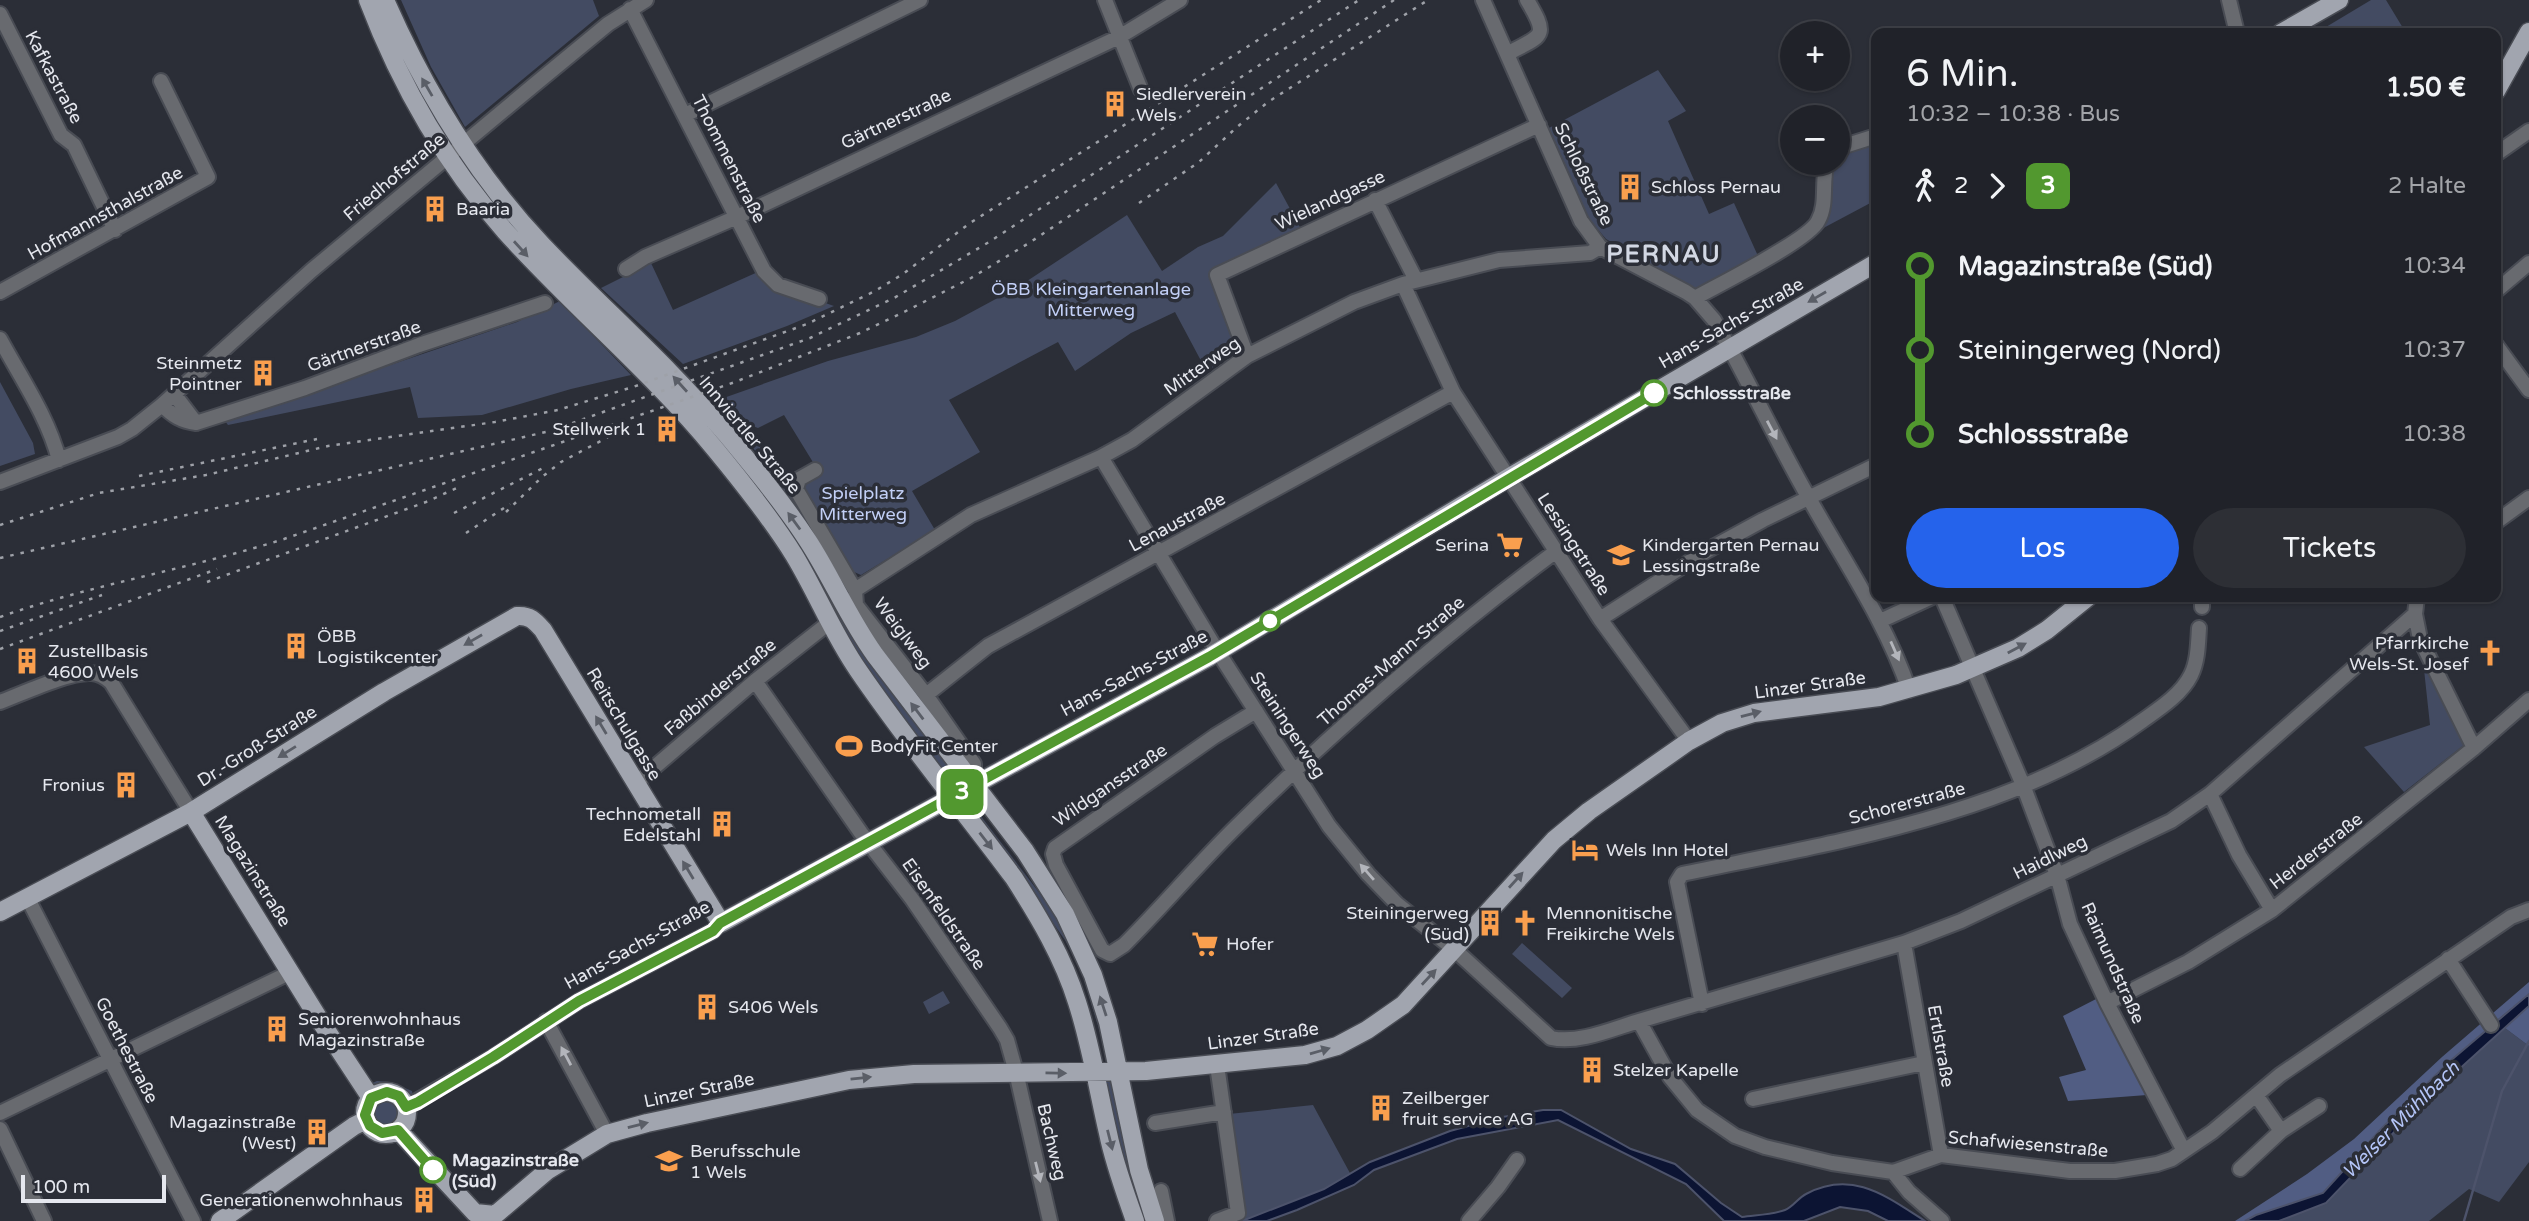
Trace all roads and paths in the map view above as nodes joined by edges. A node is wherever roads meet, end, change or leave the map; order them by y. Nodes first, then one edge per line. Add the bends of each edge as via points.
1 (368, 0) edge
2 (385, 0) edge
3 (644, 0) edge
4 (920, 0) edge
5 (1105, 0) edge
6 (1180, 0) edge
7 (1483, 0) edge
8 (1527, 0) edge
9 (2229, 0) edge
10 (2339, 0) edge
11 (630, 9) junction
12 (0, 14) edge
13 (2236, 28) edge
14 (2290, 28) edge
15 (2529, 32) edge
16 (1119, 37) junction
17 (1507, 54) junction
18 (161, 81) dead end
19 (2501, 82) edge
20 (1141, 90) dead end
21 (685, 115) junction
22 (1539, 125) junction
23 (2529, 131) edge
24 (1871, 138) edge
25 (1850, 144) edge
26 (463, 145) junction
27 (2501, 151) edge
28 (448, 157) junction
29 (1826, 175) edge
30 (1375, 200) junction
31 (737, 217) junction
32 (115, 230) junction
33 (1600, 247) junction
34 (2529, 263) edge
35 (1871, 266) edge
36 (626, 268) dead end
37 (1409, 282) junction
38 (2501, 286) edge
39 (0, 292) edge
40 (1695, 298) junction
41 (819, 299) dead end
42 (545, 303) dead end
43 (0, 339) edge
44 (1728, 349) junction
45 (2501, 352) edge
46 (1247, 356) junction
47 (2529, 390) edge
48 (1453, 392) junction
49 (174, 394) junction
50 (162, 405) junction
51 (195, 423) junction
52 (1101, 457) junction
53 (59, 460) junction
54 (1871, 467) edge
55 (816, 470) dead end
56 (1508, 478) junction
57 (0, 482) edge
58 (1808, 498) junction
59 (2529, 498) edge
60 (2501, 518) edge
61 (1555, 552) junction
62 (1159, 553) junction
63 (855, 590) junction
64 (1921, 602) edge
65 (1944, 602) edge
66 (2076, 602) edge
67 (2416, 602) edge
68 (2415, 614) junction
69 (534, 620) joint
70 (1600, 620) junction
71 (1880, 621) junction
72 (830, 622) junction
73 (2199, 628) dead end
74 (1218, 652) junction
75 (1972, 669) junction
76 (755, 681) junction
77 (1909, 690) junction
78 (926, 695) junction
79 (2529, 700) edge
80 (0, 702) edge
81 (1256, 711) junction
82 (1689, 741) junction
83 (2474, 748) junction
84 (930, 767) junction
85 (1296, 771) junction
86 (636, 783) junction
87 (974, 785) junction
88 (2022, 785) junction
89 (176, 787) junction
90 (2210, 794) junction
91 (953, 797) junction
92 (214, 798) junction
93 (191, 812) junction
94 (913, 819) junction
95 (869, 843) junction
96 (2057, 875) junction
97 (27, 897) junction
98 (2272, 910) junction
99 (2529, 910) edge
100 (0, 912) edge
101 (720, 923) junction
102 (1904, 943) junction
103 (1455, 950) junction
104 (1110, 954) joint
105 (2448, 958) junction
106 (291, 972) junction
107 (2107, 1003) junction
108 (1702, 1004) junction
109 (546, 1021) junction
110 (1639, 1021) junction
111 (2491, 1025) dead end
112 (110, 1060) junction
113 (1924, 1063) junction
114 (1217, 1065) junction
115 (1016, 1072) junction
116 (1119, 1072) junction
117 (1096, 1073) junction
118 (2256, 1095) junction
119 (371, 1098) junction
120 (1753, 1099) dead end
121 (2319, 1106) dead end
122 (406, 1107) junction
123 (1224, 1112) junction
124 (0, 1113) edge
125 (366, 1120) junction
126 (1154, 1123) dead end
127 (0, 1129) edge
128 (398, 1130) junction
129 (2281, 1131) junction
130 (607, 1134) junction
131 (2184, 1151) junction
132 (1941, 1155) junction
133 (1517, 1160) dead end
134 (2239, 1169) dead end
135 (1893, 1172) junction
136 (1161, 1191) dead end
137 (482, 1218) edge
138 (44, 1221) edge
139 (193, 1221) edge
140 (220, 1221) edge
141 (1050, 1221) edge
142 (1135, 1221) edge
143 (1155, 1221) edge
144 (1167, 1221) edge
145 (1217, 1221) edge
146 (1469, 1221) edge
147 (1941, 1221) edge

1 - 28 main road, Innviertler Straße via 384,43
26 -> 2 main road, Innviertler Straße via 419,73
3 - 11 street, Friedhofstraße
4 - 21 street
5 - 16 street
6 - 16 street, Gärtnerstraße
7 - 17 street, Schloßstraße
8 - 17 street via 1541,22 1541,31 1537,38
9 - 13 street
10 - 14 main road
11 - 21 street, Thommenstraße
11 - 26 street, Friedhofstraße
12 - 32 street, Kafkastraße via 61,135 74,145
15 - 19 main road
16 - 20 street
16 - 31 street, Gärtnerstraße
17 - 22 street, Schloßstraße
18 - 32 street, Hofmannsthalstraße via 208,177
21 - 31 street, Thommenstraße
22 - 30 street, Wielandgasse
22 - 33 street, Schloßstraße via 1581,221
23 - 27 street
24 - 25 street
26 - 28 street, Friedhofstraße
87 -> 26 main road, Innviertler Straße via 867,645 807,540 763,481 664,366 542,246
28 - 49 street, Friedhofstraße via 312,270
28 -> 72 main road, Innviertler Straße via 520,248 647,373 714,447 794,555
29 - 40 street via 1818,223
30 - 37 street, Lessingstraße
30 - 46 street, Wielandgasse via 1217,275
31 - 36 street, Gärtnerstraße
31 - 41 street, Thommenstraße via 764,271 778,285
32 - 39 street, Hofmannsthalstraße
33 - 37 street, Mitterweg via 1590,253 1499,260
33 - 40 street, Schloßstraße
34 - 38 street
35 -> 44 main road, Hans-Sachs-Straße
37 - 46 street, Mitterweg via 1354,302
37 - 48 street, Lessingstraße
40 - 44 street, Schloßstraße via 1714,320
42 - 51 street, Gärtnerstraße
43 - 53 street via 36,404
44 - 56 main road, Hans-Sachs-Straße
44 -> 58 street, Schloßstraße
45 - 47 street
46 - 52 street, Mitterweg via 1132,440
48 - 56 street, Lessingstraße
48 - 62 street, Lenaustraße
49 - 50 street
49 - 51 street
50 - 51 street via 183,422
50 - 53 street via 118,437
52 - 62 street, Steiningerweg
52 - 63 street, Mitterweg via 971,515
53 - 57 street
54 - 58 street
55 - 63 street, Weiglweg via 799,479 796,489
56 - 61 street, Lessingstraße
56 - 74 main road, Hans-Sachs-Straße
58 - 70 street via 1708,550
58 - 71 street, Schloßstraße
59 - 60 street
61 - 70 street, Lessingstraße
61 - 85 street, Thomas-Mann-Straße via 1474,613
62 - 74 street, Steiningerweg
62 - 78 street, Lenaustraße via 988,646
63 - 78 street, Weiglweg via 856,605
64 - 71 street
65 - 75 street
75 -> 66 main road, Linzer Straße via 2046,630
67 - 68 street
68 - 83 street via 2420,639
68 - 90 street, Haidlweg
86 -> 69 main road, Reitschulgasse
69 -> 92 main road, Dr.-Groß-Straße via 517,616 502,624
70 - 82 street, Lessingstraße
71 -> 77 street, Schloßstraße
72 - 76 street, Faßbinderstraße
72 - 84 main road, Innviertler Straße via 858,670
73 - 88 street, Schorerstraße via 2191,675 2171,700 2086,757
74 - 81 street, Steiningerweg
74 - 87 main road, Hans-Sachs-Straße
75 - 77 main road, Linzer Straße
75 - 88 street, Raimundstraße
76 - 86 street, Faßbinderstraße
76 - 95 street, Eisenfeldstraße
82 -> 77 main road, Linzer Straße via 1754,713
78 - 87 street, Weiglweg via 974,764
79 - 83 street, Herderstraße
80 - 89 street, Magazinstraße via 94,672 111,682
81 - 85 street, Steiningerweg
81 - 104 street, Wildgansstraße via 1055,848 1056,865 1102,950
103 -> 82 main road, Linzer Straße via 1554,840
83 - 98 street, Herderstraße
84 - 91 main road, Innviertler Straße
84 - 94 main road via 931,796
103 -> 85 street, Steiningerweg via 1397,904 1368,874 1329,826
85 - 104 street, Thomas-Mann-Straße
101 -> 86 main road, Reitschulgasse
87 - 91 main road, Hans-Sachs-Straße
116 -> 87 main road, Innviertler Straße via 1093,975 1065,914 1025,851
88 - 96 street, Raimundstraße
88 - 108 street, Schorerstraße via 1915,822 1682,874 1677,882
89 - 92 street
89 - 93 street, Magazinstraße
90 - 96 street, Haidlweg via 2171,821
90 - 98 street
91 - 94 main road, Hans-Sachs-Straße
91 -> 117 main road, Innviertler Straße via 1014,877 1047,931 1077,1000
92 - 93 main road, Dr.-Groß-Straße
93 - 97 main road, Dr.-Groß-Straße
93 - 106 main road, Magazinstraße
94 - 95 main road, Hans-Sachs-Straße
95 - 101 main road, Hans-Sachs-Straße
95 - 115 street, Eisenfeldstraße via 1000,1028
96 - 102 street, Haidlweg
96 - 107 street, Raimundstraße via 2070,924
97 - 100 main road, Dr.-Groß-Straße
97 - 112 street, Goethestraße
98 - 107 street, Herderstraße via 2188,962
99 - 105 street, Schafwiesenstraße
101 - 109 street, Hans-Sachs-Straße via 713,931
102 - 108 street, Haidlweg
102 - 113 street, Ertlstraße
103 - 110 street via 1551,1038 1575,1039
114 -> 103 main road, Linzer Straße via 1305,1055 1338,1046 1403,1004
105 - 111 street
105 - 118 street, Schafwiesenstraße
106 - 112 street
106 - 119 main road, Magazinstraße
107 - 131 street, Raimundstraße
108 - 110 street, Haidlweg
109 - 122 street, Hans-Sachs-Straße
130 -> 109 street
110 - 135 street, Schafwiesenstraße via 1682,1094 1726,1131 1765,1147
112 - 124 street
112 - 139 street, Goethestraße
113 - 120 street
113 - 132 street, Ertlstraße
114 - 116 main road, Linzer Straße
114 - 123 street
115 -> 117 main road, Linzer Straße
130 -> 115 main road, Linzer Straße via 849,1080
115 -> 141 street, Bachweg
116 - 117 main road, Linzer Straße
116 - 143 main road, Innviertler Straße via 1139,1170
117 -> 142 main road, Innviertler Straße via 1108,1136
118 - 129 street
118 - 131 street, Schafwiesenstraße
119 - 122 main road via 393,1093
119 - 125 main road
121 - 129 street
122 - 128 main road
123 - 126 street
123 - 145 street via 1238,1213
125 - 128 main road via 375,1131
125 - 140 main road
127 - 138 street
128 - 137 main road
129 - 134 street
130 - 137 main road, Linzer Straße
131 - 132 street, Schafwiesenstraße via 2157,1164 2095,1172
132 - 135 street, Schafwiesenstraße
133 - 146 street
135 - 147 street
136 - 144 street

